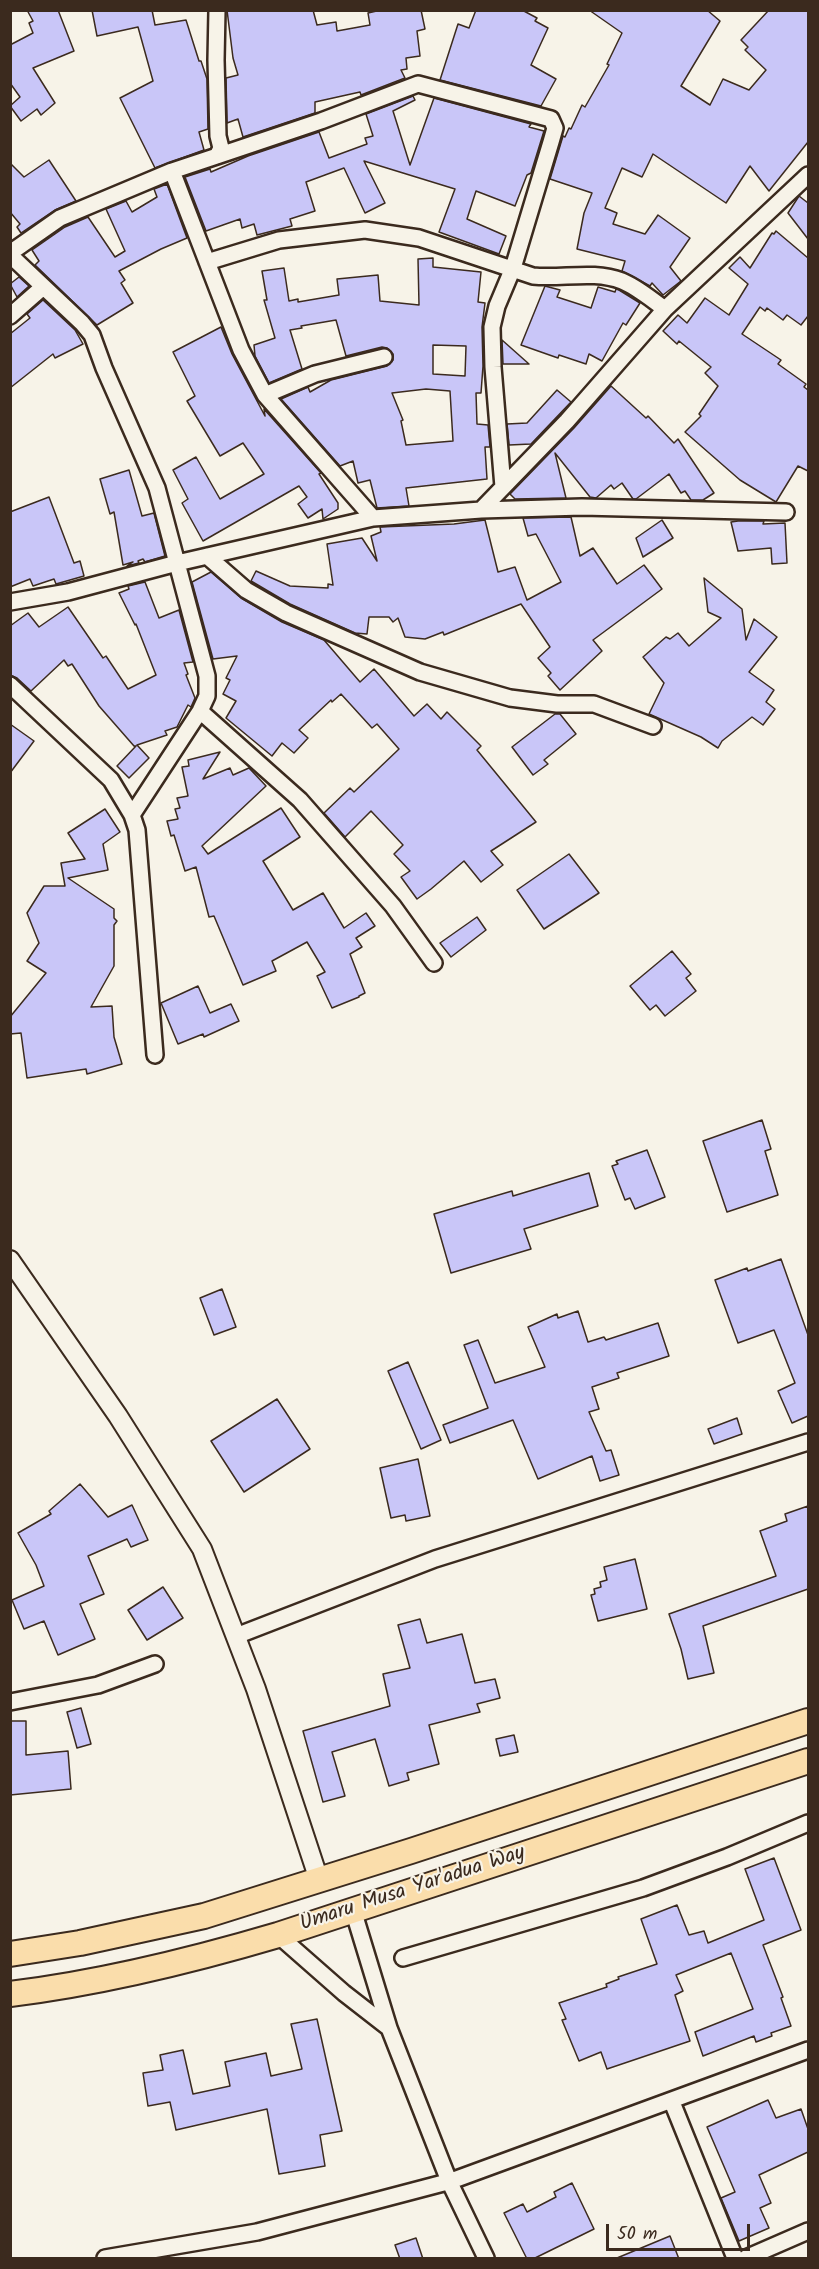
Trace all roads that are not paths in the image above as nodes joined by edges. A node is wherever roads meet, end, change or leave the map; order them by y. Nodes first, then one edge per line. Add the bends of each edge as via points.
1 (217, 10) edge
2 (217, 156) junction
3 (172, 171) junction
4 (808, 175) edge
5 (10, 254) edge
6 (207, 262) junction
7 (513, 268) junction
8 (43, 287) junction
9 (665, 309) junction
10 (10, 316) edge
11 (384, 357) dead end
12 (265, 395) junction
13 (503, 487) junction
14 (481, 510) junction
15 (786, 512) dead end
16 (373, 518) junction
17 (207, 556) junction
18 (177, 563) junction
19 (10, 602) edge
20 (10, 685) edge
21 (200, 711) junction
22 (653, 726) dead end
23 (132, 815) junction
24 (434, 963) dead end
25 (155, 1055) dead end
26 (10, 1260) edge
27 (808, 1442) edge
28 (236, 1636) junction
29 (154, 1664) dead end
30 (10, 1702) edge
31 (808, 1721) edge
32 (808, 1761) edge
33 (808, 1823) edge
34 (411, 1851) junction
35 (318, 1880) junction
36 (423, 1887) junction
37 (354, 1910) junction
38 (278, 1935) junction
39 (10, 1954) edge
40 (403, 1958) dead end
41 (10, 1994) edge
42 (389, 2028) junction
43 (808, 2050) edge
44 (672, 2102) junction
45 (448, 2181) junction
46 (808, 2231) edge
47 (105, 2259) edge
48 (486, 2259) edge
49 (735, 2259) edge
50 (746, 2259) edge

1 - 2 street via 221,148
2 - 3 street
2 - 7 street via 418,84 551,119 555,128
3 - 5 street via 60,218
3 - 6 street
4 - 9 street
5 - 8 street
6 - 7 street via 279,240 365,230 419,238
6 - 12 street via 241,350
7 - 9 street via 533,276 579,274 623,281
7 - 13 street via 492,327
8 - 10 street
8 - 18 street via 92,335 157,488
9 - 13 street
11 - 12 street via 315,374
12 - 16 street
13 - 14 street
14 - 15 street via 582,507
14 - 16 street
16 - 17 street
17 - 18 street
17 - 22 street via 246,590 286,613 420,672 510,698 594,705
18 - 19 street via 68,592
18 - 21 street via 207,676 207,696
20 - 23 street via 111,780
21 - 23 street
21 - 24 street via 300,800 393,906
23 - 25 street via 137,830
26 - 28 street via 118,1416 202,1549
27 - 28 street via 435,1559
28 - 35 street
29 - 30 street via 98,1685
31 - 34 main road, Umaru Musa Yar'adua Way
32 - 36 main road, Umaru Musa Yar'adua Way
33 - 40 street via 643,1888
34 - 35 main road, Umaru Musa Yar'adua Way
34 - 36 main road
35 - 39 main road, Umaru Musa Yar'adua Way via 204,1916
36 - 37 main road, Umaru Musa Yar'adua Way
37 - 38 main road, Umaru Musa Yar'adua Way
37 - 42 street
38 - 41 main road, Umaru Musa Yar'adua Way via 64,1988
38 - 42 street
42 - 45 street
43 - 44 street
44 - 45 street
44 - 49 street
45 - 47 street via 257,2232
45 - 48 street
46 - 50 street

